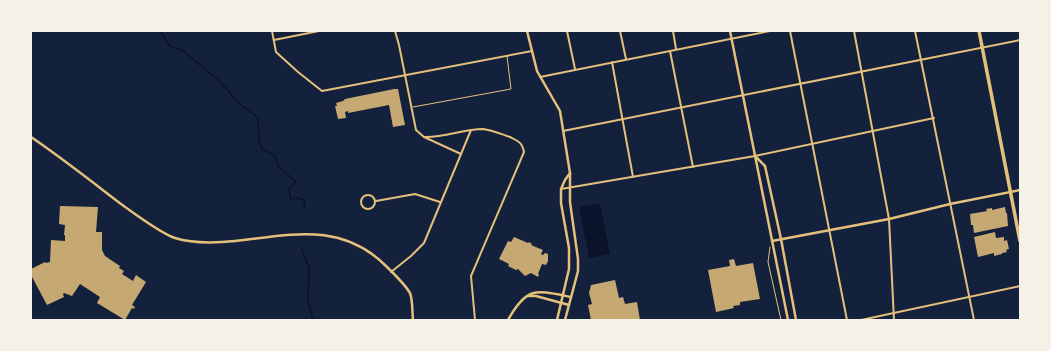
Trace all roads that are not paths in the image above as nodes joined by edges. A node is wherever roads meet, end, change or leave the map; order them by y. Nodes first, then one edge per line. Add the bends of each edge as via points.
1 (272, 31) edge
2 (319, 31) edge
3 (395, 31) edge
4 (527, 31) edge
5 (567, 31) edge
6 (620, 31) edge
7 (673, 31) edge
8 (730, 31) edge
9 (770, 31) edge
10 (790, 31) edge
11 (854, 31) edge
12 (915, 31) edge
13 (979, 31) edge
14 (731, 39) junction
15 (274, 40) junction
16 (1020, 40) edge
17 (983, 48) junction
18 (676, 50) junction
19 (532, 51) junction
20 (670, 51) junction
21 (507, 56) junction
22 (626, 60) junction
23 (921, 60) junction
24 (612, 62) junction
25 (575, 70) junction
26 (862, 72) junction
27 (405, 75) junction
28 (539, 77) junction
29 (800, 84) junction
30 (743, 95) junction
31 (411, 107) junction
32 (682, 108) junction
33 (934, 118) junction
34 (622, 119) junction
35 (471, 130) junction
36 (564, 131) junction
37 (872, 131) junction
38 (31, 137) edge
39 (424, 137) junction
40 (812, 144) junction
41 (461, 154) junction
42 (755, 156) junction
43 (693, 167) junction
44 (570, 173) junction
45 (633, 177) junction
46 (569, 188) junction
47 (561, 189) junction
48 (1020, 190) edge
49 (1010, 192) junction
50 (376, 201) junction
51 (441, 202) junction
52 (950, 204) junction
53 (889, 219) junction
54 (830, 230) junction
55 (781, 239) junction
56 (772, 241) junction
57 (1020, 241) edge
58 (392, 272) junction
59 (1020, 286) edge
60 (563, 295) junction
61 (527, 296) junction
62 (571, 297) junction
63 (970, 297) junction
64 (561, 302) junction
65 (569, 304) junction
66 (893, 313) junction
67 (413, 320) edge
68 (475, 320) edge
69 (508, 320) edge
70 (557, 320) edge
71 (565, 320) edge
72 (788, 320) edge
73 (796, 320) edge
74 (847, 320) edge
75 (861, 320) edge
76 (894, 320) edge
77 (974, 320) edge

1 - 15 street
2 - 15 street
3 - 27 street
4 - 19 street
5 - 25 street
6 - 22 street
7 - 18 street
8 - 14 street
9 - 14 street
10 - 29 street
11 - 26 street
12 - 23 street
13 - 17 main road
14 - 18 street
14 - 30 street
15 - 27 street via 276,52 322,91
16 - 17 street
17 - 23 street
17 - 49 main road
18 - 20 street
19 - 21 street
19 - 28 street
20 - 22 street
20 - 32 street
21 - 27 street
21 - 31 lane via 511,90
22 - 24 street
23 - 26 street
23 - 33 street
24 - 25 street
24 - 34 street
25 - 28 street
26 - 29 street
26 - 37 street
27 - 31 street
28 - 36 street via 560,111
29 - 30 street
29 - 40 street
30 - 32 street
30 - 42 street
31 - 39 street via 416,130
32 - 34 street
32 - 43 street
33 - 37 street
33 - 52 street
34 - 36 street
34 - 45 street
35 - 39 street via 435,138
35 - 41 street
35 - 68 street via 484,129 496,132 520,142 524,152 471,276
36 - 44 street
37 - 40 street
37 - 53 street
38 - 58 street via 134,213 174,238 213,243 296,234 321,234 341,238 364,248
39 - 41 street
40 - 42 street
40 - 54 street
41 - 51 street
42 - 43 street
42 - 55 street via 765,166
42 - 56 street
43 - 45 street
44 - 46 street
44 - 47 street
45 - 46 street
46 - 47 street
46 - 62 street via 578,259 578,271
47 - 60 street via 569,248 569,269
48 - 49 street
49 - 52 street
49 - 57 main road
50 - 50 street via 373,208 364,208 361,204 363,197 367,195 372,195
50 - 51 street via 415,194
51 - 58 street via 424,243
52 - 53 street
52 - 63 street
53 - 54 street
53 - 66 street
54 - 55 street
54 - 74 street
55 - 56 street
55 - 73 street
56 - 72 street
58 - 67 street via 409,293
59 - 63 street
60 - 61 street via 544,291
60 - 62 street
60 - 64 street
61 - 64 street
61 - 69 street via 518,303
62 - 65 street
63 - 66 street
63 - 77 street
64 - 65 street
64 - 70 street
65 - 71 street
66 - 75 street
66 - 76 street

